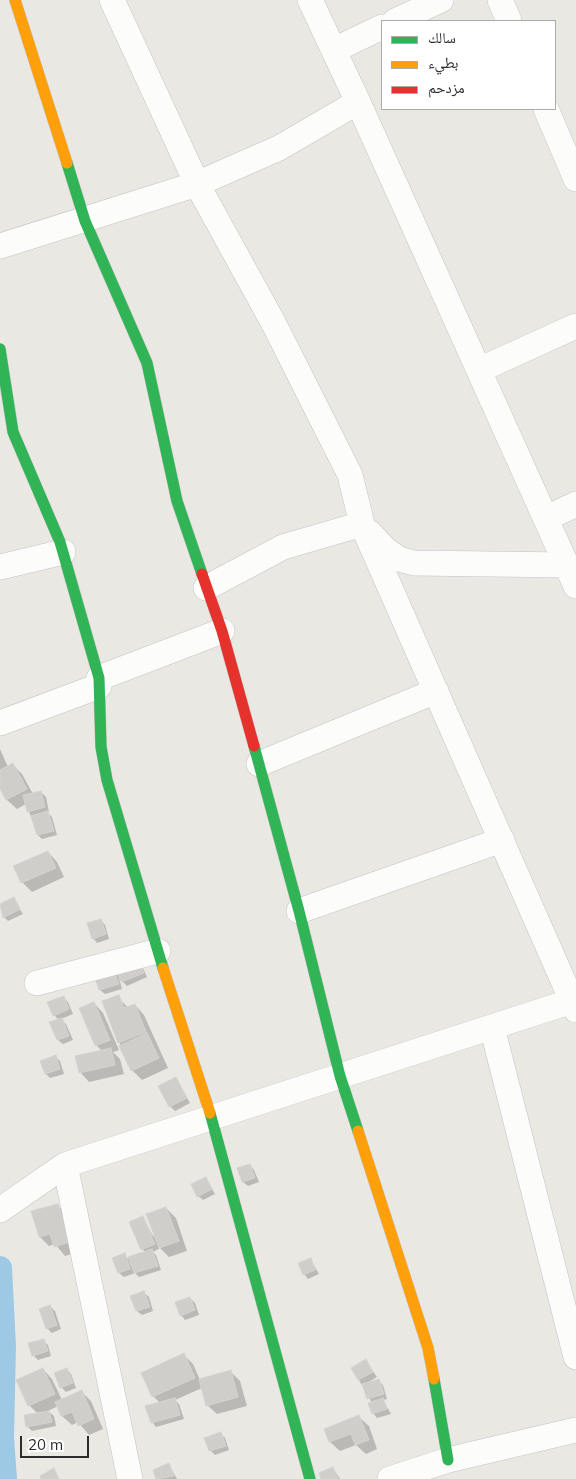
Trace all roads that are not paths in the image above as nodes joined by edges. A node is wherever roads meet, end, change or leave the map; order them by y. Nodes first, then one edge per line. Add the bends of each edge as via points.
1 (15, 0) edge
2 (112, 0) edge
3 (310, 0) edge
4 (441, 0) edge
5 (500, 0) edge
6 (397, 20) edge
7 (509, 20) edge
8 (381, 28) edge
9 (334, 50) junction
10 (358, 102) junction
11 (546, 110) edge
12 (576, 179) edge
13 (197, 184) junction
14 (86, 220) junction
15 (0, 246) edge
16 (576, 326) edge
17 (0, 348) edge
18 (479, 370) junction
19 (576, 504) edge
20 (546, 518) junction
21 (362, 524) junction
22 (63, 552) junction
23 (0, 567) edge
24 (571, 576) edge
25 (206, 588) junction
26 (222, 632) junction
27 (99, 682) junction
28 (436, 691) junction
29 (0, 723) edge
30 (259, 764) junction
31 (502, 840) junction
32 (299, 911) junction
33 (158, 951) junction
34 (37, 983) dead end
35 (574, 1005) edge
36 (492, 1027) junction
37 (340, 1076) junction
38 (212, 1118) junction
39 (65, 1165) junction
40 (8, 1204) edge
41 (576, 1357) edge
42 (576, 1430) edge
43 (448, 1460) junction
44 (130, 1479) edge
45 (310, 1479) edge
46 (390, 1479) edge

1 - 14 street
2 - 13 street
3 - 9 street
4 - 6 street
5 - 7 street
8 - 9 street
9 - 10 street
10 - 13 street via 279,148
10 - 18 street
11 - 12 street
13 - 14 street
13 - 21 street via 274,324 350,475
14 - 15 street
14 - 25 street via 148,364 172,482
16 - 18 street
17 - 22 street via 13,432
18 - 20 street
19 - 20 street
20 - 24 street
21 - 24 street via 386,550 414,564
21 - 25 street via 283,547
21 - 28 street
22 - 23 street
22 - 27 street
25 - 26 street
26 - 27 street
26 - 30 street
27 - 29 street
27 - 33 street via 101,748 107,780
28 - 30 street
28 - 31 street
30 - 32 street
31 - 32 street
31 - 35 street
32 - 37 street
33 - 34 street
33 - 38 street
35 - 36 street
36 - 37 street
36 - 41 street
37 - 38 street
37 - 43 street via 428,1348
38 - 39 street
38 - 45 street
39 - 40 street
39 - 44 street
42 - 43 street
43 - 46 street

